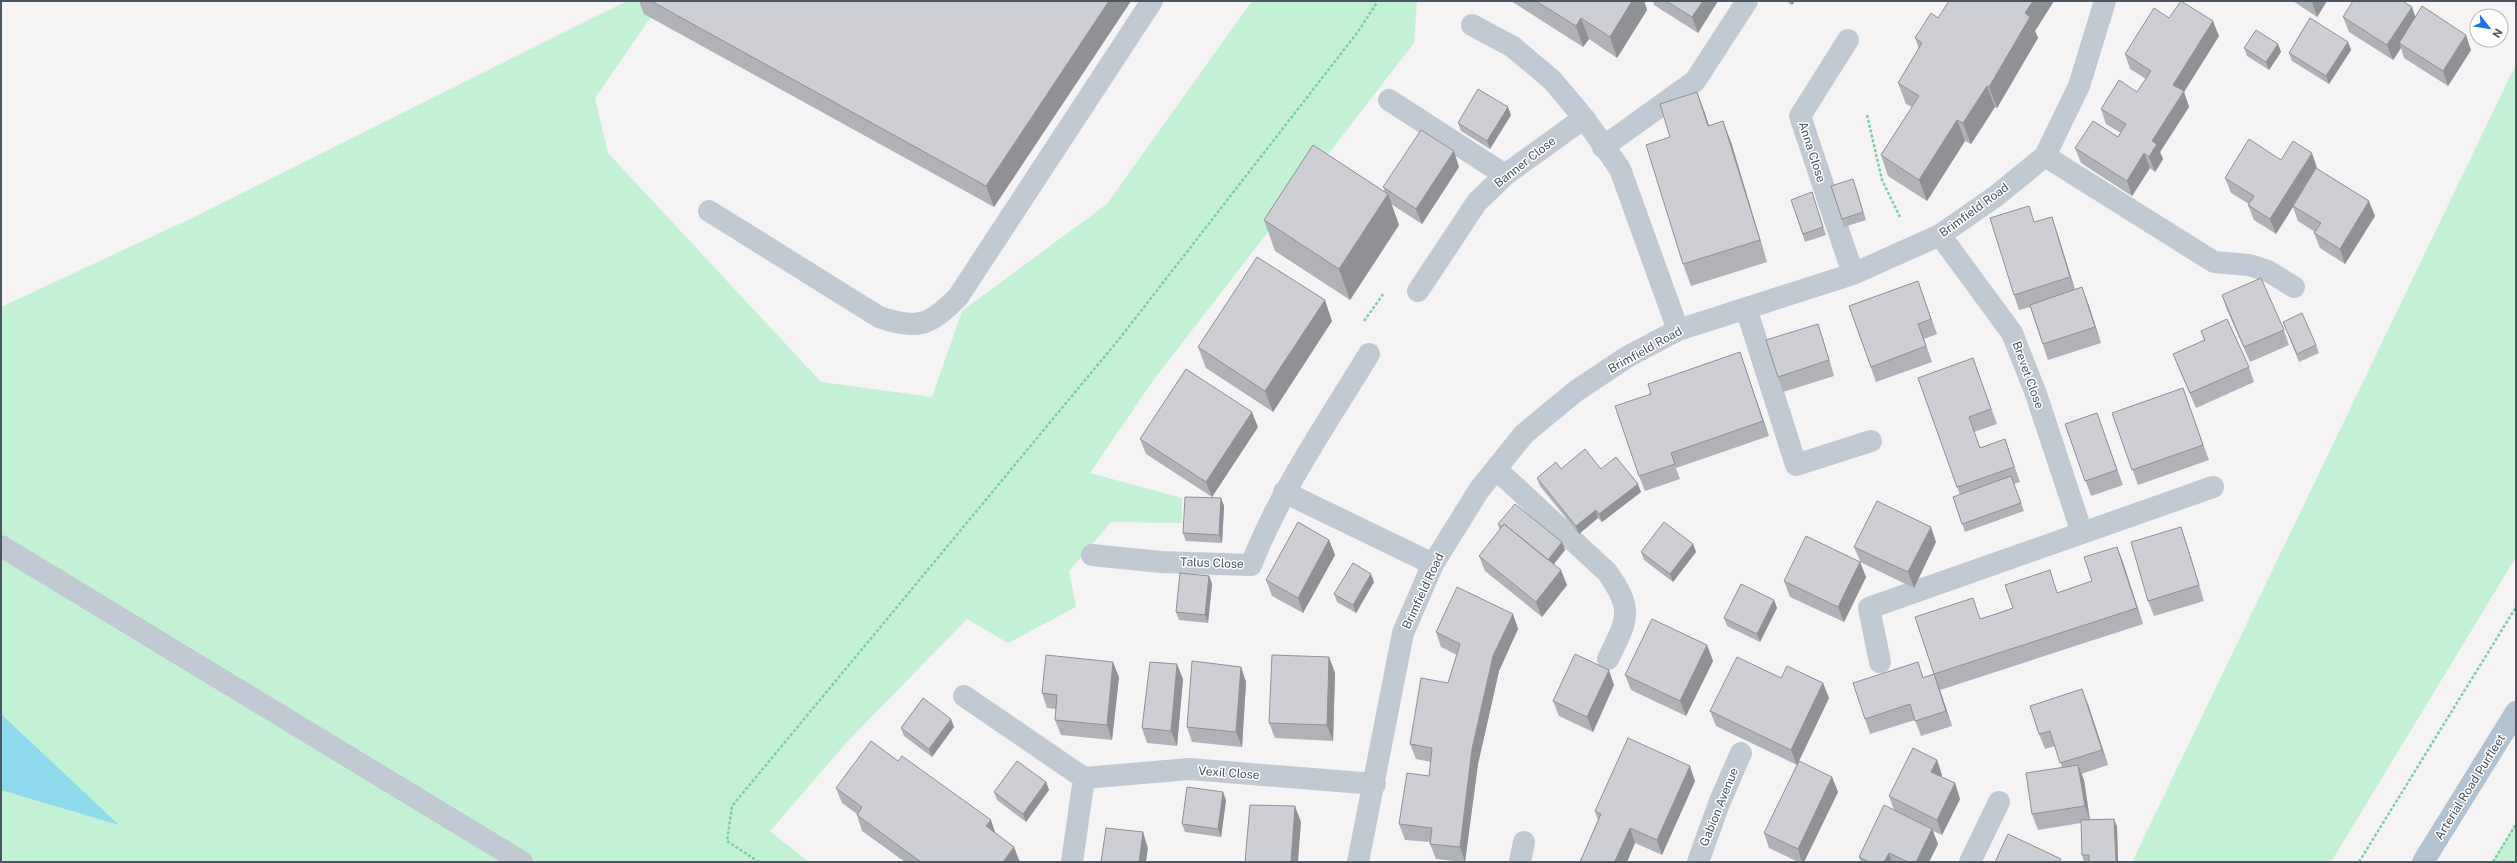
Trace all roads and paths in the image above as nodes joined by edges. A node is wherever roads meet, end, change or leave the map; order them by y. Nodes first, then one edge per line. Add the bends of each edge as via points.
1 (1152, 1) edge
2 (1378, 1) edge
3 (1747, 1) edge
4 (2105, 1) edge
5 (1472, 25) dead end
6 (1848, 40) dead end
7 (1389, 100) dead end
8 (1867, 115) dead end
9 (1584, 118) junction
10 (1604, 147) junction
11 (2044, 156) junction
12 (1505, 175) junction
13 (709, 211) dead end
14 (1940, 235) junction
15 (1915, 247) junction
16 (1853, 274) junction
17 (2294, 287) dead end
18 (1418, 291) joint
19 (1746, 308) junction
20 (1678, 330) junction
21 (1369, 354) joint
22 (1871, 441) dead end
23 (1496, 468) junction
24 (2213, 487) dead end
25 (1284, 492) junction
26 (2082, 533) junction
27 (1, 546) edge
28 (1092, 555) dead end
29 (1434, 564) junction
30 (2516, 607) edge
31 (1608, 659) dead end
32 (1880, 662) dead end
33 (964, 696) dead end
34 (2516, 712) edge
35 (1741, 753) dead end
36 (1084, 778) junction
37 (1374, 784) junction
38 (1999, 802) dead end
39 (2516, 824) edge
40 (522, 862) edge
41 (759, 862) edge
42 (1072, 862) edge
43 (1361, 862) edge
44 (1698, 862) edge
45 (1970, 862) edge
46 (2359, 862) edge
47 (2423, 862) edge
48 (2493, 862) edge

1 - 13 street via 958,297 941,314 927,321 903,325 879,317
2 - 41 path via 1358,33 1120,338 732,806 727,841
3 - 10 street via 1695,81
4 - 11 street, Brimfield Road via 2079,86
5 - 9 street via 1513,47 1552,80
6 - 16 street, Anna Close via 1800,116
7 - 12 street
8 - 15 path via 1882,180
9 - 10 street
9 - 12 street, Banner Close
10 - 20 street via 1620,169
11 - 14 street, Brimfield Road via 1996,196
11 - 17 street via 2214,262 2249,265 2268,271
12 - 18 street, Banner Close via 1477,202
14 - 15 street, Brimfield Road
14 - 26 street, Brevet Close via 2012,333 2036,394
15 - 16 street, Brimfield Road
16 - 19 street, Brimfield Road
18 - 21 path via 1392,290 1379,298 1359,329
19 - 20 street, Brimfield Road
19 - 22 street via 1796,465
20 - 23 street, Brimfield Road via 1627,356 1576,391 1524,434
21 - 25 street, Talus Close
23 - 29 street, Brimfield Road via 1479,490
23 - 31 street via 1606,572 1621,592 1627,612
24 - 26 street
25 - 28 street, Talus Close via 1251,565 1162,562
25 - 29 street
26 - 32 street via 1869,608
27 - 40 street
29 - 37 street, Brimfield Road via 1403,633
30 - 46 path
33 - 36 street
34 - 47 main road, Arterial Road Purfleet
35 - 44 street, Gabion Avenue
36 - 37 street, Vexil Close via 1189,769
36 - 42 street
37 - 43 street, Brimfield Road
38 - 45 street
39 - 48 path

